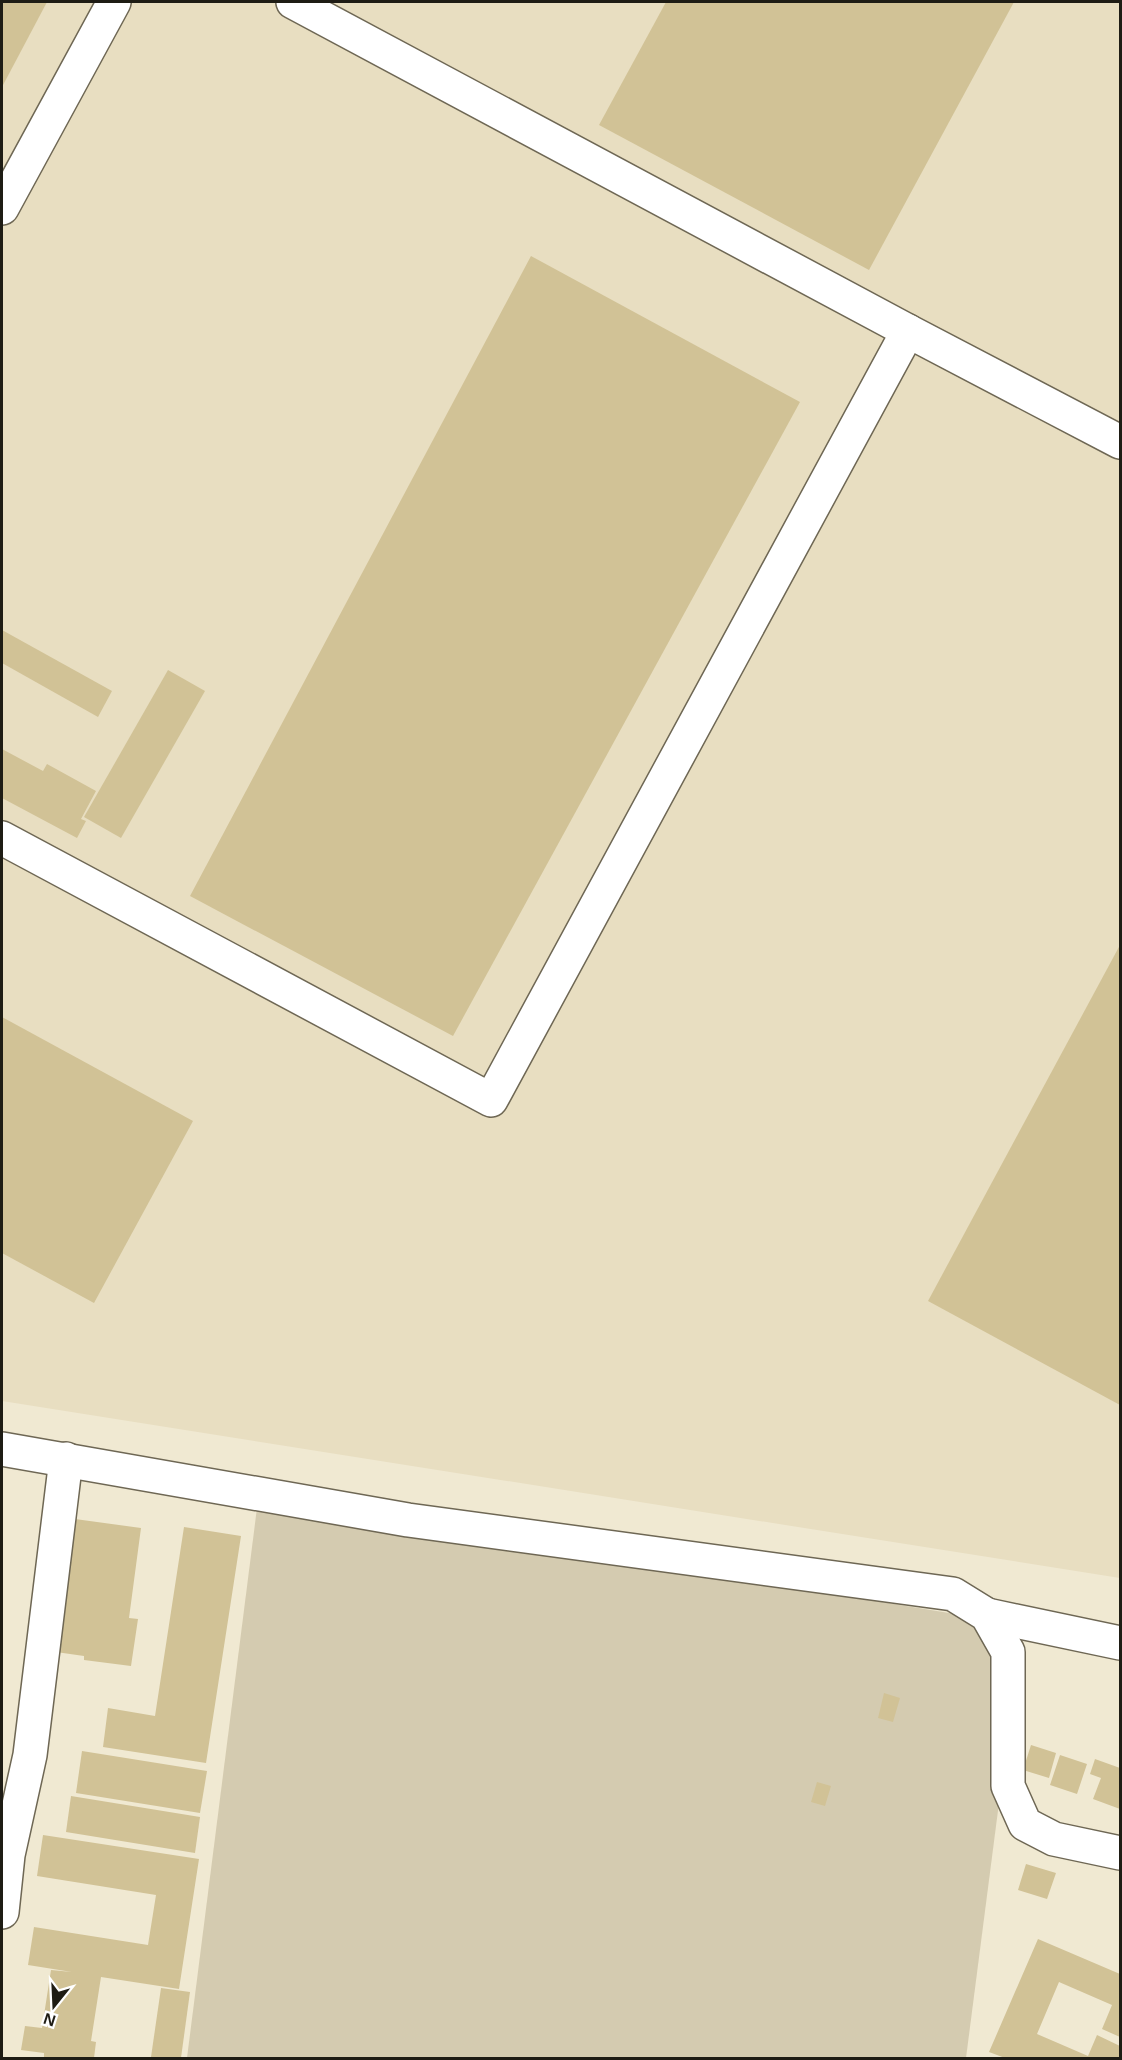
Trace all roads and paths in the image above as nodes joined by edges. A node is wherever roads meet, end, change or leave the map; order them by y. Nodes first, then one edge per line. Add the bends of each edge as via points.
1 (114, 2) edge
2 (293, 2) edge
3 (2, 208) edge
4 (908, 331) junction
5 (1120, 442) edge
6 (2, 838) edge
7 (2, 1449) edge
8 (66, 1459) junction
9 (987, 1615) junction
10 (1120, 1642) edge
11 (1120, 1852) edge
12 (5, 1854) edge
13 (2, 1912) edge

1 - 3 street
2 - 4 street
4 - 5 street
4 - 6 street via 491,1100
7 - 8 street
8 - 9 street via 408,1520 953,1594
8 - 12 street via 30,1755
9 - 10 street
9 - 11 street via 1008,1652 1008,1786 1025,1824 1054,1839
12 - 13 street

